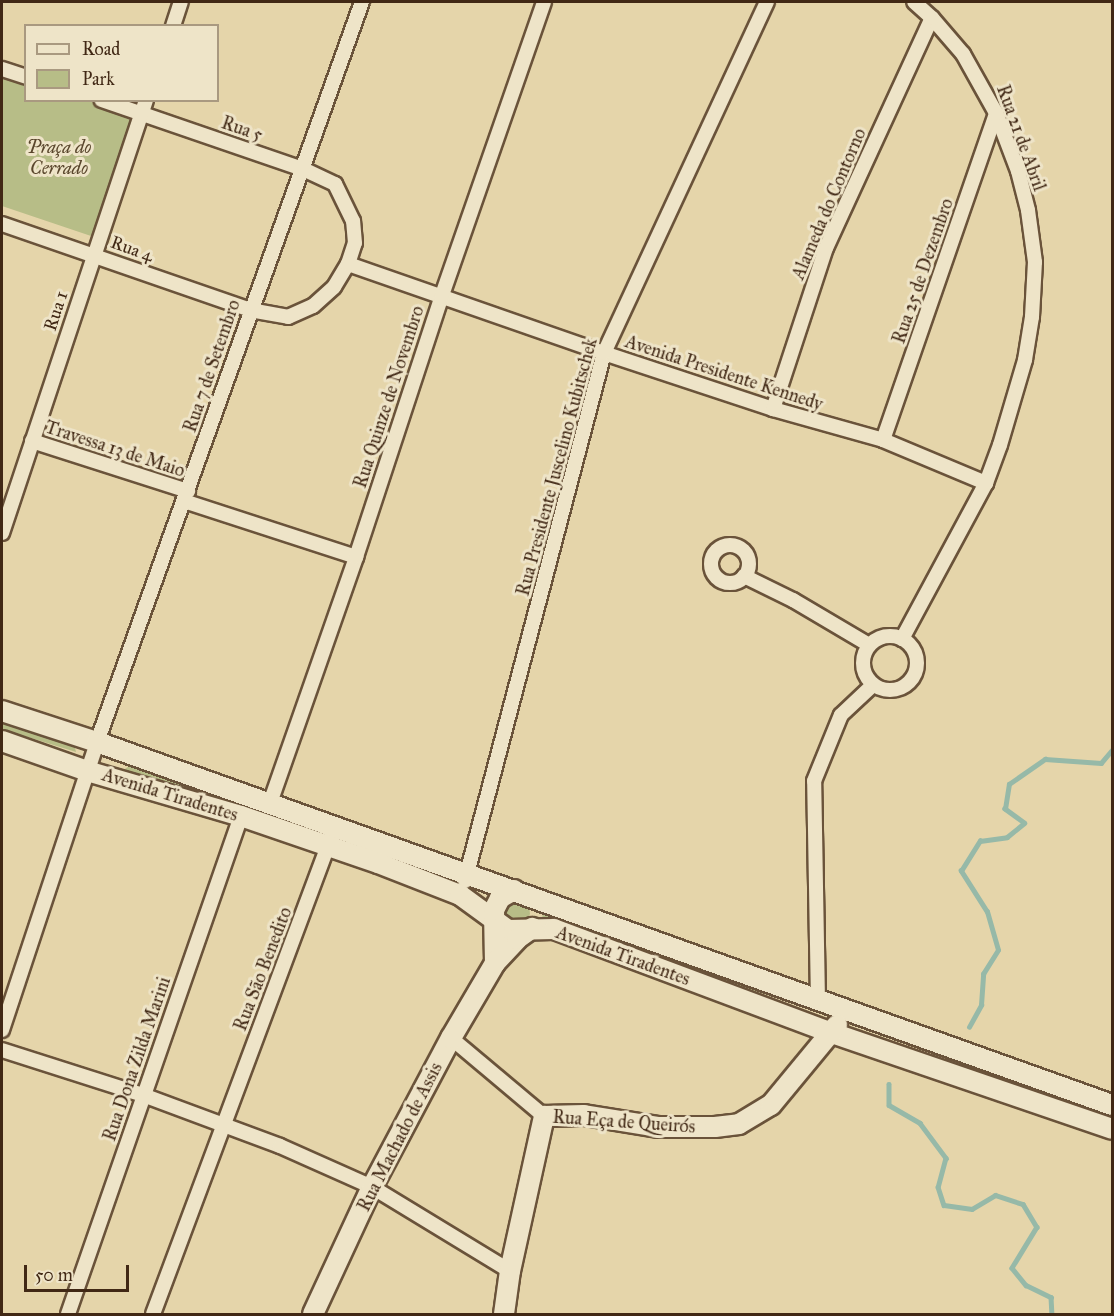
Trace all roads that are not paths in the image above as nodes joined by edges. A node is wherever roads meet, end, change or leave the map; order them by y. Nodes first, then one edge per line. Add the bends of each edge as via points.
1 (182, 2) edge
2 (362, 2) edge
3 (544, 2) edge
4 (767, 2) edge
5 (914, 2) edge
6 (932, 18) junction
7 (174, 24) edge
8 (2, 69) edge
9 (24, 76) edge
10 (113, 102) edge
11 (143, 107) edge
12 (996, 113) junction
13 (303, 170) junction
14 (2, 224) edge
15 (93, 254) junction
16 (348, 264) junction
17 (441, 298) junction
18 (250, 310) junction
19 (604, 353) junction
20 (773, 409) junction
21 (883, 440) junction
22 (32, 441) junction
23 (986, 483) junction
24 (186, 496) junction
25 (2, 533) edge
26 (356, 557) junction
27 (744, 576) dead end
28 (902, 639) junction
29 (869, 645) junction
30 (873, 685) junction
31 (2, 711) edge
32 (2, 741) edge
33 (97, 742) junction
34 (87, 771) junction
35 (270, 803) junction
36 (241, 816) junction
37 (335, 827) junction
38 (329, 846) junction
39 (467, 874) junction
40 (514, 890) junction
41 (460, 895) junction
42 (536, 900) junction
43 (492, 918) junction
44 (532, 928) junction
45 (495, 963) junction
46 (818, 1001) junction
47 (843, 1010) junction
48 (2, 1030) edge
49 (832, 1033) junction
50 (451, 1038) junction
51 (2, 1050) edge
52 (143, 1095) junction
53 (1113, 1105) edge
54 (544, 1116) junction
55 (224, 1123) junction
56 (1113, 1129) edge
57 (372, 1187) junction
58 (510, 1271) junction
59 (68, 1314) edge
60 (153, 1314) edge
61 (313, 1314) edge
62 (504, 1314) edge

1 - 7 street
2 - 13 street, Rua 7 de Setembro
3 - 17 street, Rua Quinze de Novembro
4 - 19 street, Rua Presidente Juscelino Kubitschek
5 - 6 street, Rua 21 de Abril
6 - 12 street, Rua 21 de Abril via 963,54
6 - 20 street, Alameda do Contorno via 826,248
8 - 9 street
10 - 11 street, Rua 5
11 - 13 street, Rua 5
11 - 15 street, Rua 1
12 - 21 street, Rua 25 de Dezembro
12 - 23 street, Rua 21 de Abril via 1018,171 1035,262 1025,360
13 - 16 street, Rua 5 via 335,184 345,201 353,221 355,243
13 - 18 street, Rua 7 de Setembro
14 - 15 street, Rua 4
15 - 18 street, Rua 4
15 - 22 street, Rua 1
16 - 17 street, Avenida Presidente Kennedy
16 - 18 street, Rua 4 via 334,287 313,306 288,317
17 - 19 street, Avenida Presidente Kennedy
17 - 26 street, Rua Quinze de Novembro
18 - 24 street, Rua 7 de Setembro
19 - 20 street, Avenida Presidente Kennedy
19 - 39 street, Rua Presidente Juscelino Kubitschek
20 - 21 street, Avenida Presidente Kennedy
21 - 23 street, Avenida Presidente Kennedy
22 - 24 street, Travessa 13 de Maio
22 - 25 street, Rua 1
23 - 28 street, Rua 21 de Abril
24 - 26 street, Travessa 13 de Maio
24 - 33 street, Rua 7 de Setembro
26 - 35 street, Rua Quinze de Novembro
27 - 29 street
28 - 29 street via 885,637
28 - 30 street via 915,652 913,678 890,691
29 - 30 street via 863,670
30 - 46 street via 841,715 814,781
31 - 33 main road, Avenida Tiradentes
32 - 34 main road, Avenida Tiradentes
33 - 34 street, Rua 7 de Setembro
33 - 35 main road, Avenida Tiradentes
34 - 36 main road, Avenida Tiradentes
34 - 48 street, Rua 7 de Setembro
35 - 37 main road, Avenida Tiradentes
36 - 38 main road, Avenida Tiradentes
36 - 52 street, Rua Dona Zilda Marini
37 - 38 street, Rua São Benedito
37 - 39 main road, Avenida Tiradentes
38 - 41 main road, Avenida Tiradentes
38 - 55 street, Rua São Benedito
39 - 40 main road, Avenida Tiradentes
39 - 41 street, Rua Presidente Juscelino Kubitschek
40 - 42 main road, Avenida Tiradentes
40 - 43 main road via 496,903
41 - 43 main road, Avenida Tiradentes
42 - 44 main road via 539,915
42 - 46 main road, Avenida Tiradentes
43 - 44 main road, Avenida Tiradentes via 508,930
43 - 45 main road
44 - 45 main road, Rua Machado de Assis
44 - 49 main road, Avenida Tiradentes via 554,929
45 - 50 main road, Rua Machado de Assis
46 - 47 main road, Avenida Tiradentes
47 - 49 main road, Rua Eça de Queirós
47 - 53 main road, Avenida Tiradentes
49 - 54 main road, Rua Eça de Queirós via 771,1106 739,1124 659,1127 584,1115
49 - 56 main road, Avenida Tiradentes
50 - 54 street
50 - 57 main road, Rua Machado de Assis
51 - 52 street
52 - 55 street
52 - 59 street, Rua Dona Zilda Marini
54 - 58 main road, Rua Eça de Queirós
55 - 57 street
55 - 60 street, Rua São Benedito
57 - 58 street
57 - 61 main road, Rua Machado de Assis
58 - 62 main road, Rua Eça de Queirós

